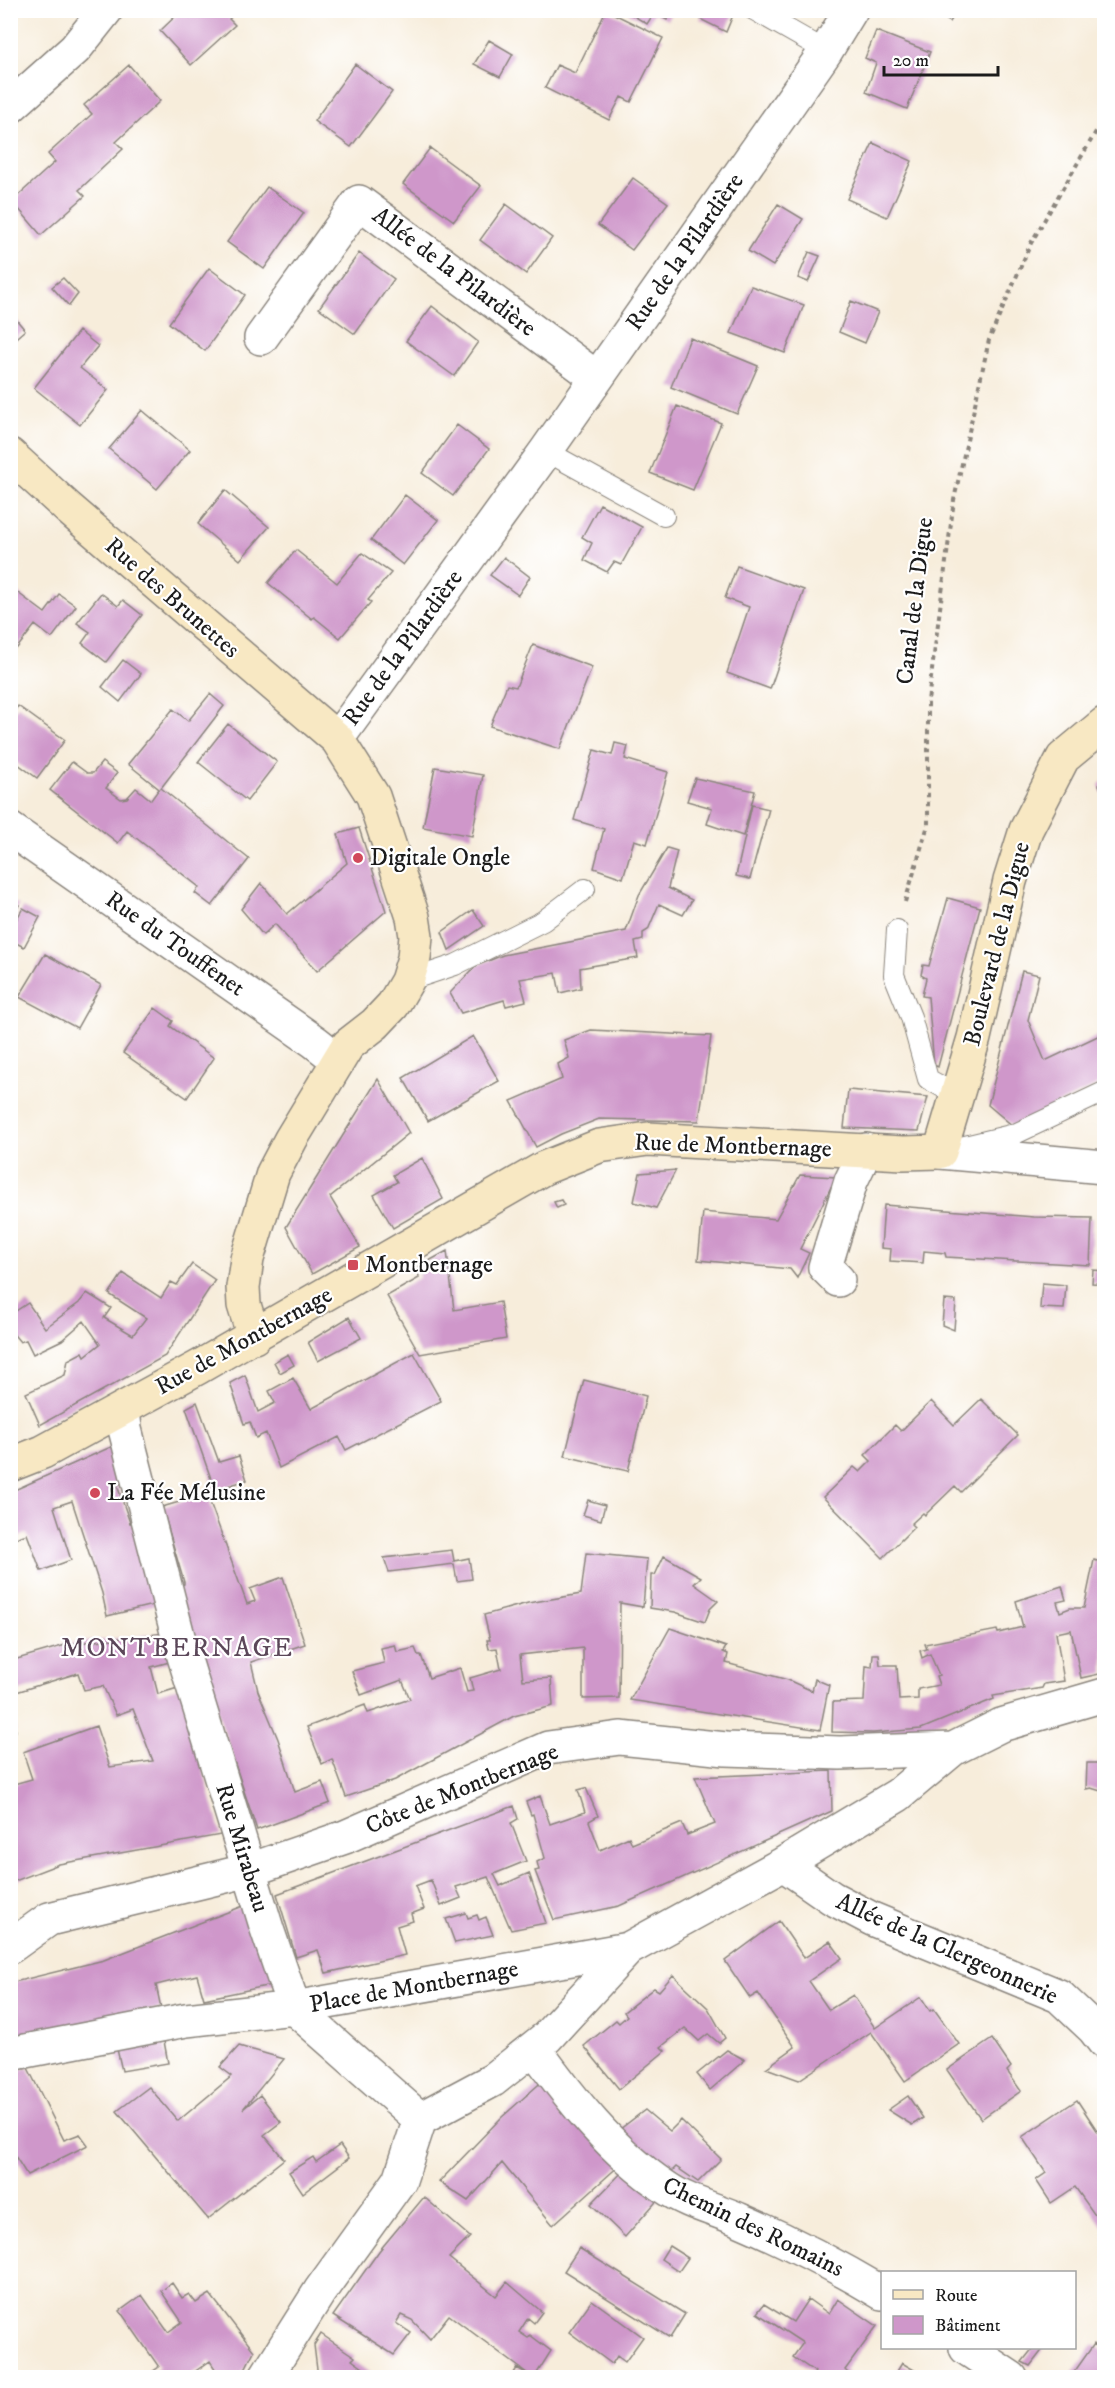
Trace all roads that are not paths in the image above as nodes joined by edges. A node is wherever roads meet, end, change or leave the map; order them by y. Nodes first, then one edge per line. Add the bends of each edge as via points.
1 (106, 10) edge
2 (754, 10) edge
3 (851, 10) edge
4 (826, 51) junction
5 (10, 107) edge
6 (261, 339) dead end
7 (597, 378) junction
8 (546, 451) junction
9 (10, 455) edge
10 (664, 516) dead end
11 (1104, 724) edge
12 (337, 739) junction
13 (10, 829) edge
14 (585, 889) dead end
15 (897, 930) road end
16 (406, 981) junction
17 (338, 1060) junction
18 (1104, 1092) edge
19 (958, 1096) junction
20 (866, 1150) junction
21 (940, 1152) junction
22 (1104, 1167) edge
23 (826, 1278) dead end
24 (254, 1337) junction
25 (123, 1409) junction
26 (10, 1465) edge
27 (1104, 1695) edge
28 (953, 1749) junction
29 (783, 1864) junction
30 (250, 1870) junction
31 (10, 1947) edge
32 (628, 1949) junction
33 (294, 2008) junction
34 (1104, 2042) edge
35 (534, 2048) junction
36 (10, 2054) edge
37 (420, 2119) junction
38 (881, 2292) edge
39 (968, 2349) edge
40 (265, 2378) edge
41 (1011, 2378) edge

1 - 5 street via 75,49
2 - 4 lane
3 - 4 street, Rue de la Pilardière
4 - 7 street, Rue de la Pilardière
6 - 7 street, Allée de la Pilardière via 359,202
7 - 8 street, Rue de la Pilardière
8 - 10 lane
8 - 12 street, Rue de la Pilardière
9 - 12 street, Rue des Brunettes
11 - 19 street, Boulevard de la Digue via 1063,759 1026,830
12 - 16 street, Rue de la Pilardière via 373,796 413,917 414,958
13 - 17 street, Rue du Touffenet
14 - 16 lane via 543,921 455,965
15 - 19 lane via 894,975 911,1017 928,1079
16 - 17 street, Rue de la Pilardière via 393,1005 348,1045
17 - 24 street, Rue de la Pilardière via 273,1173 262,1207 243,1287
18 - 21 lane via 1015,1134
19 - 21 street, Boulevard de la Digue
20 - 21 street, Rue de Montbernage
20 - 23 street via 851,1181
20 - 24 street, Rue de Montbernage via 648,1139 599,1146 544,1168
21 - 22 street, Rue de Montbernage
24 - 25 street, Rue de Montbernage
25 - 26 street, Rue de Montbernage via 43,1452
25 - 30 street, Rue Mirabeau via 179,1640
27 - 28 street, Côte de Montbernage via 1001,1725
28 - 29 street, Place de Montbernage via 898,1795
28 - 30 street, Côte de Montbernage via 840,1753 726,1749 620,1738 548,1748 345,1837
29 - 32 street, Place de Montbernage
29 - 34 street, Allée de la Clergeonnerie via 832,1898 872,1919 1059,1996
30 - 31 street, Côte de Montbernage via 49,1919
30 - 33 street, Rue Mirabeau
32 - 33 street, Place de Montbernage
32 - 35 street, Place de Montbernage
33 - 36 street via 186,2020
33 - 37 street, Place de Montbernage
35 - 37 street, Place de Montbernage via 493,2080
35 - 38 street, Chemin des Romains via 602,2133 664,2187 776,2236
37 - 40 street via 400,2180 320,2291
39 - 41 street

